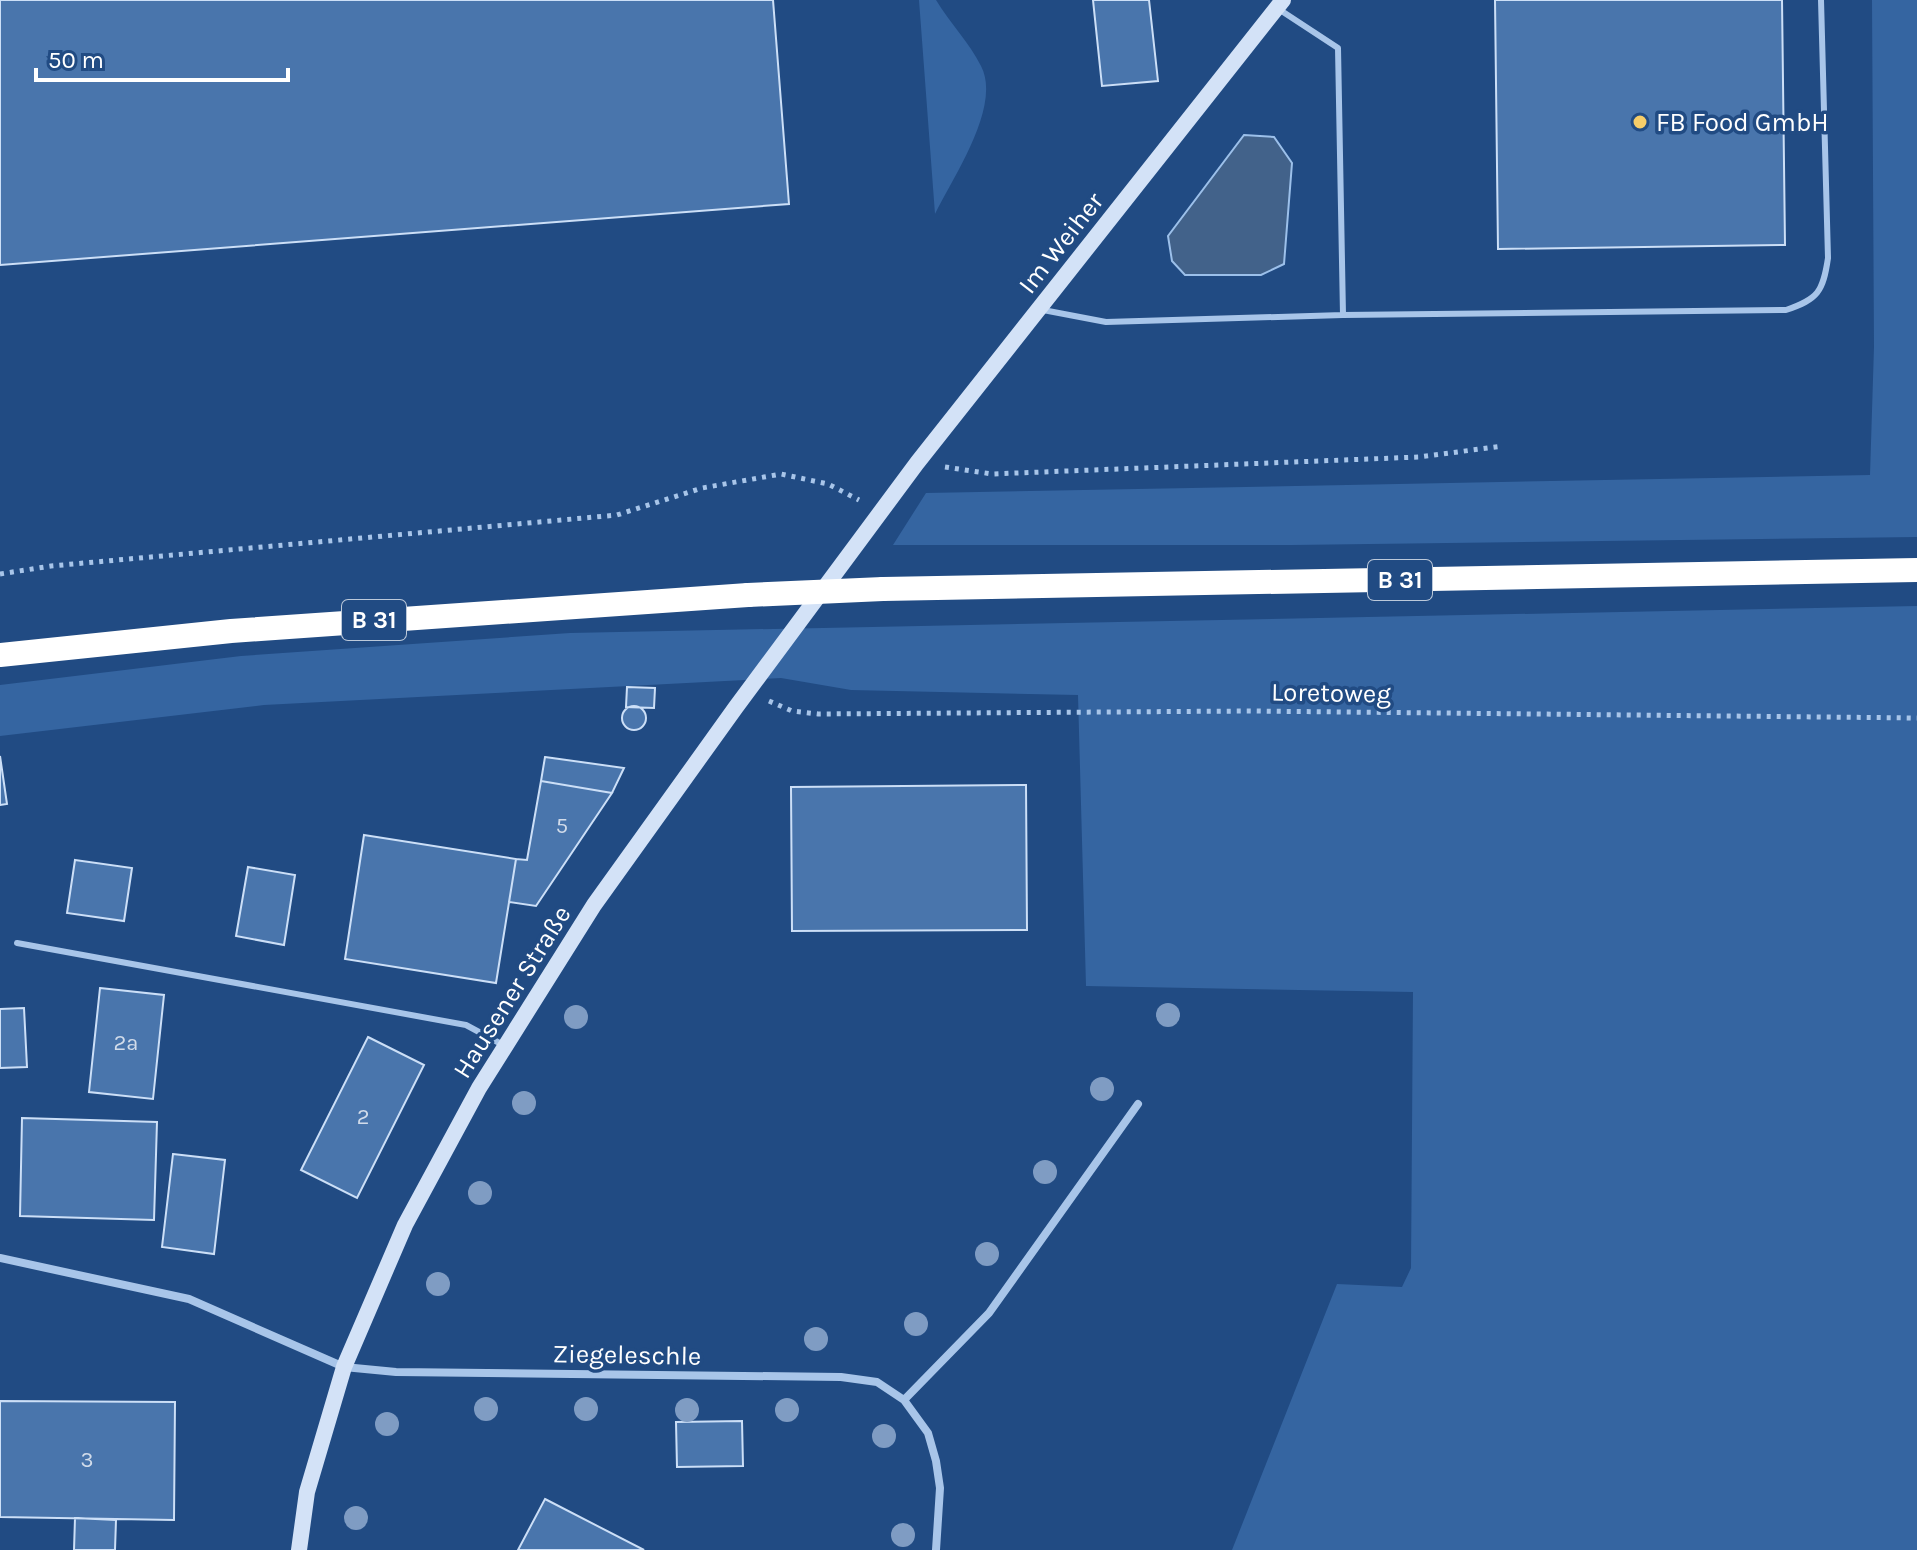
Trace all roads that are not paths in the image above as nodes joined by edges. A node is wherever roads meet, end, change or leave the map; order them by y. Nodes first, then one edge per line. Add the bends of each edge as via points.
1 (1821, 0) edge
2 (1280, 4) edge
3 (1039, 309) junction
4 (1343, 315) junction
5 (878, 516) joint
6 (1917, 570) edge
7 (0, 655) edge
8 (17, 943) dead end
9 (506, 1046) junction
10 (1138, 1104) dead end
11 (0, 1258) edge
12 (344, 1367) junction
13 (904, 1400) junction
14 (299, 1550) edge
15 (936, 1550) edge

1 - 4 lane via 1828,258 1824,284 1810,302 1786,310
2 - 3 street, Im Weiher
2 - 4 lane via 1338,48
3 - 4 lane via 1106,322
3 - 5 street, Im Weiher
5 - 9 street, Hausener Straße via 594,905
6 - 7 highway, B 31, bridge via 883,589 247,630
8 - 9 lane via 466,1025
9 - 12 street, Hausener Straße via 405,1225
10 - 13 street via 989,1313
11 - 12 street, Ziegeleschle via 189,1299
12 - 13 street, Ziegeleschle via 841,1377 877,1382
12 - 14 street, Hausener Straße via 307,1492
13 - 15 street, Ziegeleschle via 928,1433 936,1461

